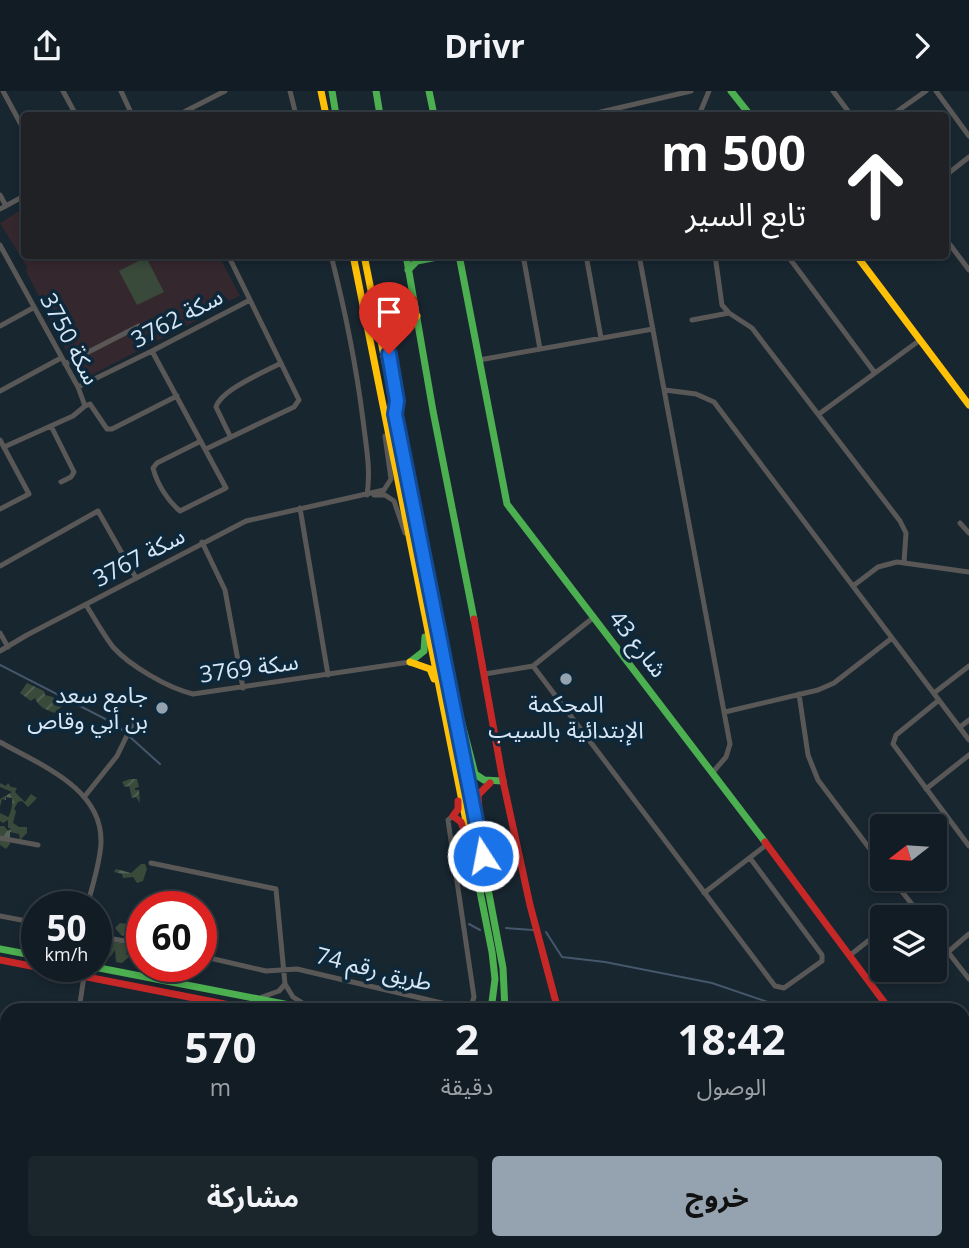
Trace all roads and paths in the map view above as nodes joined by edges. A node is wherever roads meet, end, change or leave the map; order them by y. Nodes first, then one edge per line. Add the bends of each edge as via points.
1 (3, 91) edge
2 (63, 91) edge
3 (121, 91) edge
4 (225, 91) edge
5 (290, 91) edge
6 (321, 91) edge
7 (332, 91) edge
8 (376, 91) edge
9 (429, 91) edge
10 (691, 91) edge
11 (709, 91) edge
12 (731, 91) edge
13 (833, 91) edge
14 (926, 91) edge
15 (936, 91) edge
16 (74, 112) edge
17 (131, 112) edge
18 (184, 112) edge
19 (295, 112) edge
20 (325, 112) edge
21 (336, 112) edge
22 (380, 112) edge
23 (433, 112) edge
24 (616, 112) edge
25 (700, 112) edge
26 (748, 112) edge
27 (849, 112) edge
28 (896, 112) edge
29 (21, 124) edge
30 (969, 136) edge
31 (969, 157) edge
32 (949, 173) edge
33 (0, 195) edge
34 (21, 198) edge
35 (3, 208) edge
36 (949, 244) edge
37 (0, 245) edge
38 (969, 254) edge
39 (232, 259) edge
40 (332, 259) edge
41 (355, 259) edge
42 (365, 259) edge
43 (407, 259) edge
44 (413, 259) edge
45 (427, 259) edge
46 (460, 259) edge
47 (524, 259) edge
48 (587, 259) edge
49 (640, 259) edge
50 (716, 259) edge
51 (790, 259) edge
52 (859, 259) edge
53 (961, 260) junction
54 (417, 261) junction
55 (9, 263) junction
56 (0, 268) edge
57 (408, 269) junction
58 (969, 269) edge
59 (250, 300) junction
60 (414, 300) junction
61 (33, 309) junction
62 (401, 309) junction
63 (729, 313) junction
64 (417, 316) junction
65 (692, 320) dead end
66 (0, 326) edge
67 (139, 326) dead end
68 (653, 329) junction
69 (601, 338) junction
70 (920, 340) junction
71 (540, 349) junction
72 (152, 351) junction
73 (63, 361) junction
74 (479, 361) junction
75 (281, 363) junction
76 (875, 373) junction
77 (78, 387) junction
78 (665, 390) junction
79 (0, 391) edge
80 (177, 396) junction
81 (969, 405) edge
82 (85, 406) junction
83 (395, 414) junction
84 (819, 414) junction
85 (386, 419) junction
86 (51, 426) junction
87 (230, 436) junction
88 (0, 440) edge
89 (201, 441) junction
90 (4, 447) junction
91 (206, 449) junction
92 (61, 482) dead end
93 (367, 495) junction
94 (300, 508) junction
95 (0, 509) edge
96 (960, 523) dead end
97 (969, 533) edge
98 (202, 543) junction
99 (413, 552) junction
100 (904, 562) junction
101 (0, 566) edge
102 (969, 570) edge
103 (136, 578) junction
104 (853, 586) junction
105 (422, 595) junction
106 (86, 605) junction
107 (594, 617) junction
108 (0, 633) edge
109 (892, 638) junction
110 (8, 647) junction
111 (0, 651) edge
112 (410, 662) junction
113 (533, 666) junction
114 (969, 666) edge
115 (485, 674) junction
116 (328, 675) junction
117 (243, 688) junction
118 (934, 693) junction
119 (450, 694) junction
120 (799, 694) junction
121 (939, 700) junction
122 (725, 712) junction
123 (969, 720) edge
124 (133, 723) dead end
125 (960, 727) junction
126 (449, 739) junction
127 (969, 740) edge
128 (0, 742) edge
129 (969, 755) edge
130 (713, 772) junction
131 (503, 781) junction
132 (490, 783) junction
133 (926, 789) junction
134 (85, 796) junction
135 (453, 816) junction
136 (0, 838) edge
137 (968, 844) edge
138 (38, 845) dead end
139 (766, 845) junction
140 (870, 849) edge
141 (473, 857) junction
142 (750, 858) junction
143 (151, 863) dead end
144 (487, 877) junction
145 (90, 891) edge
146 (902, 891) edge
147 (704, 893) junction
148 (913, 905) edge
149 (0, 916) edge
150 (21, 920) edge
151 (969, 934) edge
152 (870, 939) edge
153 (0, 949) edge
154 (948, 952) joint
155 (21, 953) edge
156 (849, 956) junction
157 (0, 960) edge
158 (217, 960) edge
159 (21, 964) edge
160 (284, 968) junction
161 (969, 979) edge
162 (83, 982) edge
163 (112, 982) edge
164 (170, 982) edge
165 (285, 984) junction
166 (257, 999) junction
167 (80, 1003) edge
168 (220, 1003) edge
169 (278, 1003) edge
170 (302, 1003) edge
171 (442, 1003) edge
172 (472, 1003) edge
173 (492, 1003) edge
174 (505, 1003) edge
175 (556, 1003) edge
176 (885, 1003) edge

1 - 29 street
2 - 16 street
3 - 17 street
4 - 18 street
5 - 19 street
6 - 20 main road
7 - 21 main road
8 - 22 main road
9 - 23 main road
10 - 24 street
11 - 25 street
12 - 26 main road
13 - 27 street
14 - 28 street
15 - 30 street
31 - 32 street
33 - 35 street
34 - 35 street
36 - 53 street
37 - 55 street, سكة 3750
38 - 53 street
39 - 59 street, سكة 3762
40 - 93 street via 361,402 369,459
41 - 85 main road
42 - 83 main road
43 - 57 main road
44 - 54 main road
45 - 54 main road
46 - 74 main road, شارع 43
47 - 71 street
48 - 69 street
49 - 68 street
50 - 63 street via 722,305
51 - 76 street
52 - 70 main road
53 - 58 street
54 - 57 main road
55 - 56 street
55 - 61 street, سكة 3750
57 - 60 main road
59 - 72 street, سكة 3762
59 - 75 street
60 - 62 main road
60 - 64 main road
61 - 66 street
61 - 73 street, سكة 3750
62 - 64 main road
62 - 83 main road via 389,317 385,328
63 - 65 street
63 - 84 street via 752,328
64 - 115 main road
67 - 73 street
68 - 69 street
68 - 78 street
69 - 71 street
70 - 76 street
70 - 81 main road
71 - 74 street
72 - 77 street, سكة 3762
72 - 80 street
73 - 77 street, سكة 3750
73 - 79 street
74 - 107 main road, شارع 43 via 507,504
75 - 87 street via 218,401 216,407
75 - 87 street via 297,404
76 - 84 street
77 - 82 street, سكة 3750
78 - 104 street via 714,402
78 - 122 street
80 - 82 street via 112,429 107,429 90,404
80 - 89 street
82 - 86 street, سكة 3750
83 - 119 main road
84 - 100 street via 900,521 906,533
85 - 93 street via 391,479 384,489
85 - 99 main road
86 - 90 street, سكة 3750
86 - 92 street via 74,472
87 - 91 street
88 - 90 street
89 - 91 street
89 - 91 street via 153,468 180,511 226,488
90 - 95 street via 29,494
93 - 94 street, سكة 3767
93 - 99 street via 385,495 396,504
94 - 98 street, سكة 3767 via 246,521
94 - 116 street
96 - 97 street
98 - 103 street, سكة 3767
98 - 117 street via 225,590
99 - 105 main road
100 - 102 street
100 - 104 street via 878,567
101 - 103 street via 97,511
103 - 106 street, سكة 3767
104 - 109 street
105 - 112 main road via 426,643 420,656
105 - 126 main road
106 - 110 street, سكة 3767
106 - 117 street, سكة 3769 via 126,659 173,688 193,694
107 - 113 street
107 - 130 main road, شارع 43
108 - 110 street
109 - 118 street
109 - 120 street via 834,683
110 - 111 street, سكة 3767
112 - 116 street, سكة 3769
112 - 126 main road via 430,669
113 - 115 street
113 - 147 street
114 - 118 street
115 - 131 main road
116 - 117 street, سكة 3769
118 - 121 street
119 - 132 main road via 458,706 474,771
119 - 144 main road
120 - 122 street
120 - 140 street via 808,754 818,780
121 - 125 street
121 - 133 street via 893,739
122 - 130 street via 729,752
123 - 125 street
124 - 134 street via 114,760
125 - 127 street
126 - 135 main road via 458,803
126 - 141 main road
128 - 134 street
129 - 133 street
130 - 139 main road, شارع 43
131 - 132 main road
131 - 175 main road
132 - 144 main road via 478,799
133 - 137 street
134 - 145 street via 100,824 101,841
135 - 141 main road via 461,822
135 - 172 street, طريق رقم 74 via 448,820
136 - 138 street
139 - 142 street
139 - 156 main road, شارع 43
141 - 173 main road via 495,979
142 - 147 street
142 - 147 street via 822,961 785,988 778,988
143 - 160 street via 276,889
144 - 174 main road
146 - 148 street
149 - 150 street
151 - 154 street
152 - 156 street
153 - 155 main road
154 - 161 street
156 - 176 main road, شارع 43
157 - 159 main road
158 - 160 street, طريق رقم 74 via 266,971
160 - 165 street, طريق رقم 74
160 - 171 street, طريق رقم 74
162 - 167 street
163 - 168 main road
164 - 166 main road
165 - 166 street, طريق رقم 74
165 - 170 street, طريق رقم 74
166 - 169 main road

